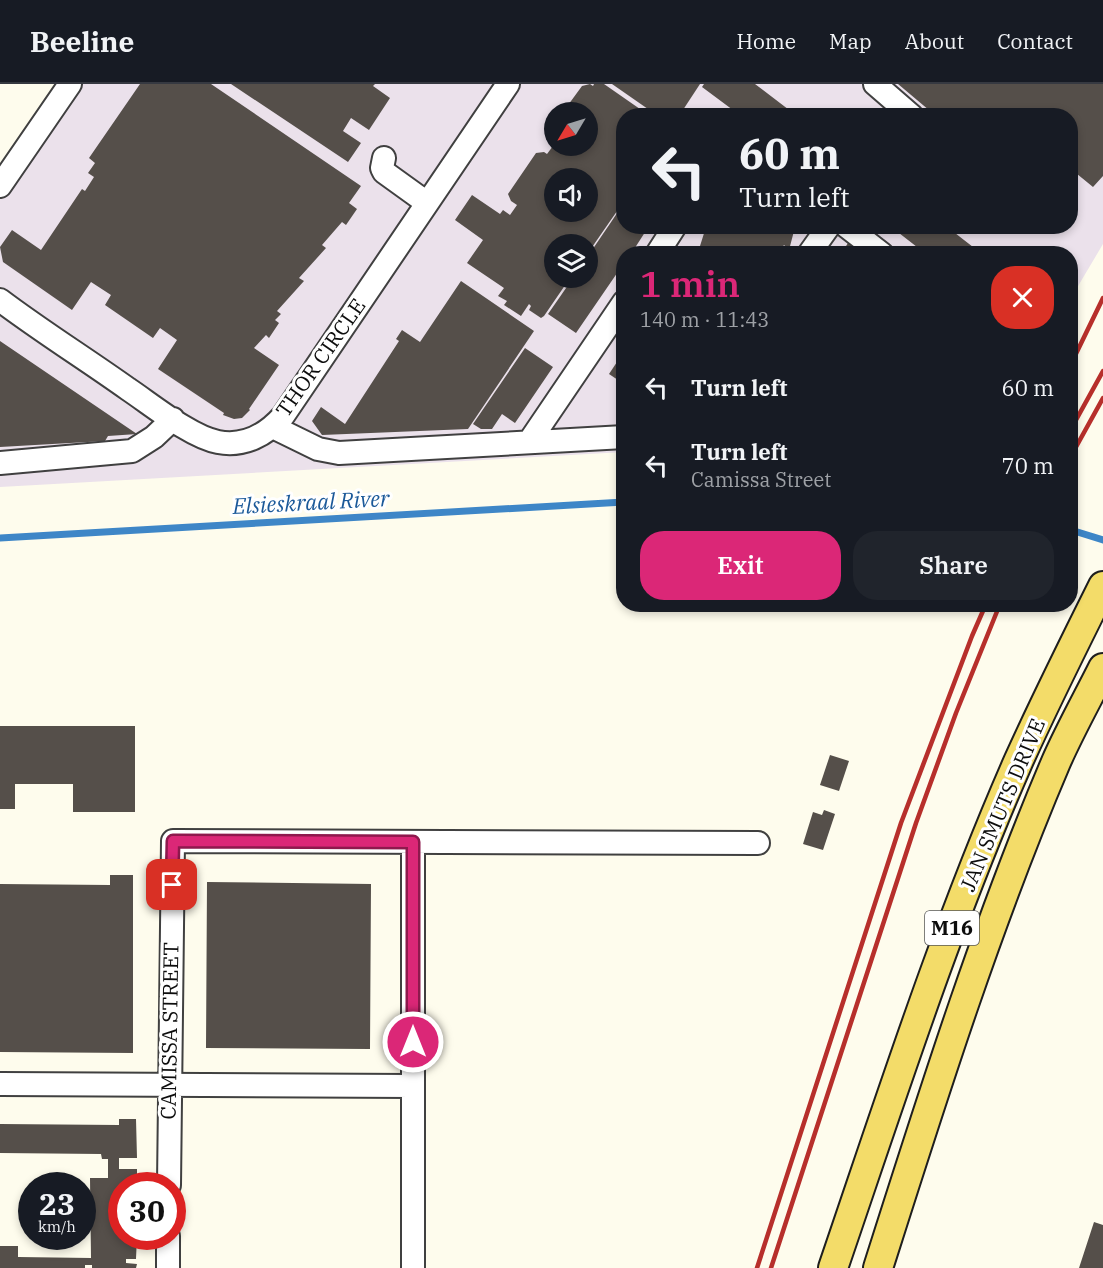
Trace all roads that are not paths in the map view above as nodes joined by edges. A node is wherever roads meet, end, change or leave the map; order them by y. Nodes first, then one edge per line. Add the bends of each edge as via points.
1 (70, 84) edge
2 (508, 84) edge
3 (875, 84) edge
4 (903, 108) edge
5 (384, 158) dead end
6 (0, 186) edge
7 (427, 203) junction
8 (856, 234) edge
9 (872, 246) edge
10 (0, 300) edge
11 (616, 314) edge
12 (173, 419) junction
13 (273, 427) junction
14 (616, 437) edge
15 (529, 442) junction
16 (0, 463) edge
17 (1100, 593) edge
18 (1103, 669) edge
19 (413, 842) junction
20 (758, 843) dead end
21 (0, 1084) edge
22 (169, 1084) junction
23 (413, 1086) junction
24 (169, 1172) edge
25 (168, 1250) edge
26 (168, 1268) edge
27 (413, 1268) edge
28 (833, 1268) edge
29 (878, 1268) edge

1 - 6 street
2 - 7 street, THOR CIRCLE
3 - 4 street
5 - 7 street via 384,172
7 - 13 street, THOR CIRCLE
8 - 9 street
10 - 12 street, THOR CIRCLE
11 - 15 street
12 - 13 street, THOR CIRCLE via 207,440 221,442 249,440
12 - 16 street via 132,451
13 - 15 street via 332,453
14 - 15 street
17 - 28 main road, JAN SMUTS DRIVE / M16 via 1018,762 974,871
18 - 29 main road, JAN SMUTS DRIVE / M16 via 1057,761 1012,873 925,1120
19 - 20 street
19 - 22 street, CAMISSA STREET via 173,841
19 - 23 street
21 - 22 street
22 - 23 street
22 - 24 street, CAMISSA STREET
23 - 27 street
25 - 26 street

